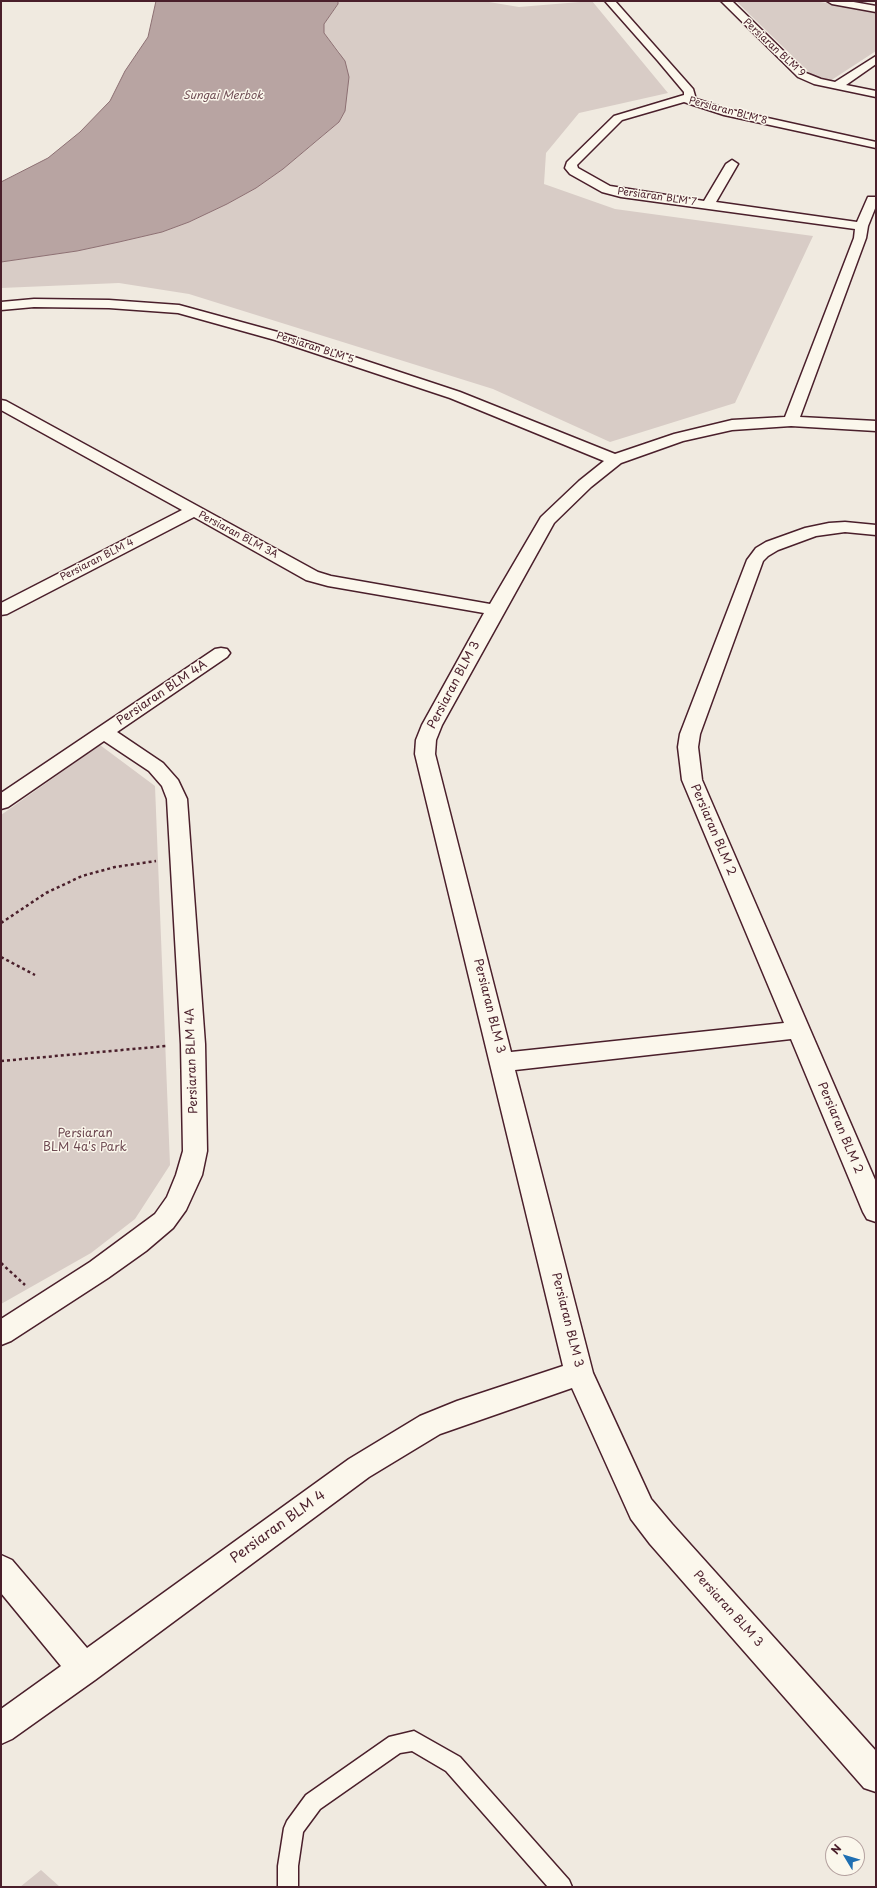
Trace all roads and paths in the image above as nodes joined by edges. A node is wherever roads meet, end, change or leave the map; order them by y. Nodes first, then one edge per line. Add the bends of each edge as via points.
1 (610, 1) edge
2 (726, 1) edge
3 (832, 1) edge
4 (876, 9) edge
5 (876, 59) edge
6 (837, 86) junction
7 (876, 94) edge
8 (684, 99) junction
9 (876, 145) edge
10 (732, 164) dead end
11 (872, 200) dead end
12 (708, 205) junction
13 (862, 226) junction
14 (1, 306) edge
15 (1, 404) edge
16 (791, 420) junction
17 (876, 426) edge
18 (615, 460) junction
19 (193, 511) junction
20 (876, 530) edge
21 (1, 610) edge
22 (495, 610) junction
23 (221, 653) dead end
24 (103, 732) junction
25 (1, 802) edge
26 (181, 857) junction
27 (1, 923) edge
28 (1, 957) edge
29 (35, 975) dead end
30 (798, 1030) junction
31 (193, 1044) junction
32 (1, 1061) edge
33 (503, 1062) junction
34 (876, 1212) edge
35 (1, 1262) edge
36 (45, 1305) junction
37 (1, 1333) edge
38 (580, 1373) junction
39 (1, 1570) edge
40 (84, 1669) junction
41 (1, 1728) edge
42 (876, 1776) edge
43 (288, 1887) edge
44 (562, 1887) edge

1 - 8 street, Persiaran BLM 8 via 689,91 690,96
2 - 6 street, Persiaran BLM 9 via 802,75
3 - 4 street
5 - 6 street
6 - 7 street, Persiaran BLM 9
8 - 9 street, Persiaran BLM 8 via 724,112
8 - 12 street, Persiaran BLM 7 via 618,118 571,164 571,168 597,185 613,191
10 - 12 street
11 - 13 street
12 - 13 street, Persiaran BLM 7
13 - 16 street via 860,238
14 - 18 street, Persiaran BLM 5 via 34,303 115,304 179,309 280,337 386,371 455,395
15 - 19 street, Persiaran BLM 3A
16 - 17 street, Persiaran BLM 3
16 - 18 street, Persiaran BLM 3 via 713,429 659,443
18 - 22 street, Persiaran BLM 3 via 546,520
19 - 21 street, Persiaran BLM 4
19 - 22 street, Persiaran BLM 3A via 312,576 365,588
20 - 30 street, Persiaran BLM 2 via 829,528 784,540 762,552 755,560 748,577 690,734 688,747 692,780
22 - 33 street, Persiaran BLM 3 via 432,725 426,740 425,754
23 - 24 street, Persiaran BLM 4A
24 - 25 street, Persiaran BLM 4A
24 - 26 street, Persiaran BLM 4A via 156,767 171,784 177,799
26 - 27 path via 115,867 82,876 46,894
26 - 31 street, Persiaran BLM 4A
28 - 29 path
30 - 33 street
30 - 34 street, Persiaran BLM 2
31 - 32 path
31 - 36 street, Persiaran BLM 4A via 195,1151 189,1175 177,1203 164,1220 137,1243
33 - 38 street, Persiaran BLM 3
35 - 36 path
36 - 37 street, Persiaran BLM 4A
38 - 40 street, Persiaran BLM 4 via 430,1425 359,1468
38 - 42 street, Persiaran BLM 3 via 642,1509 661,1534
39 - 40 street
40 - 41 street, Persiaran BLM 4
43 - 44 lane via 288,1866 294,1828 313,1802 396,1744 414,1741 453,1764

